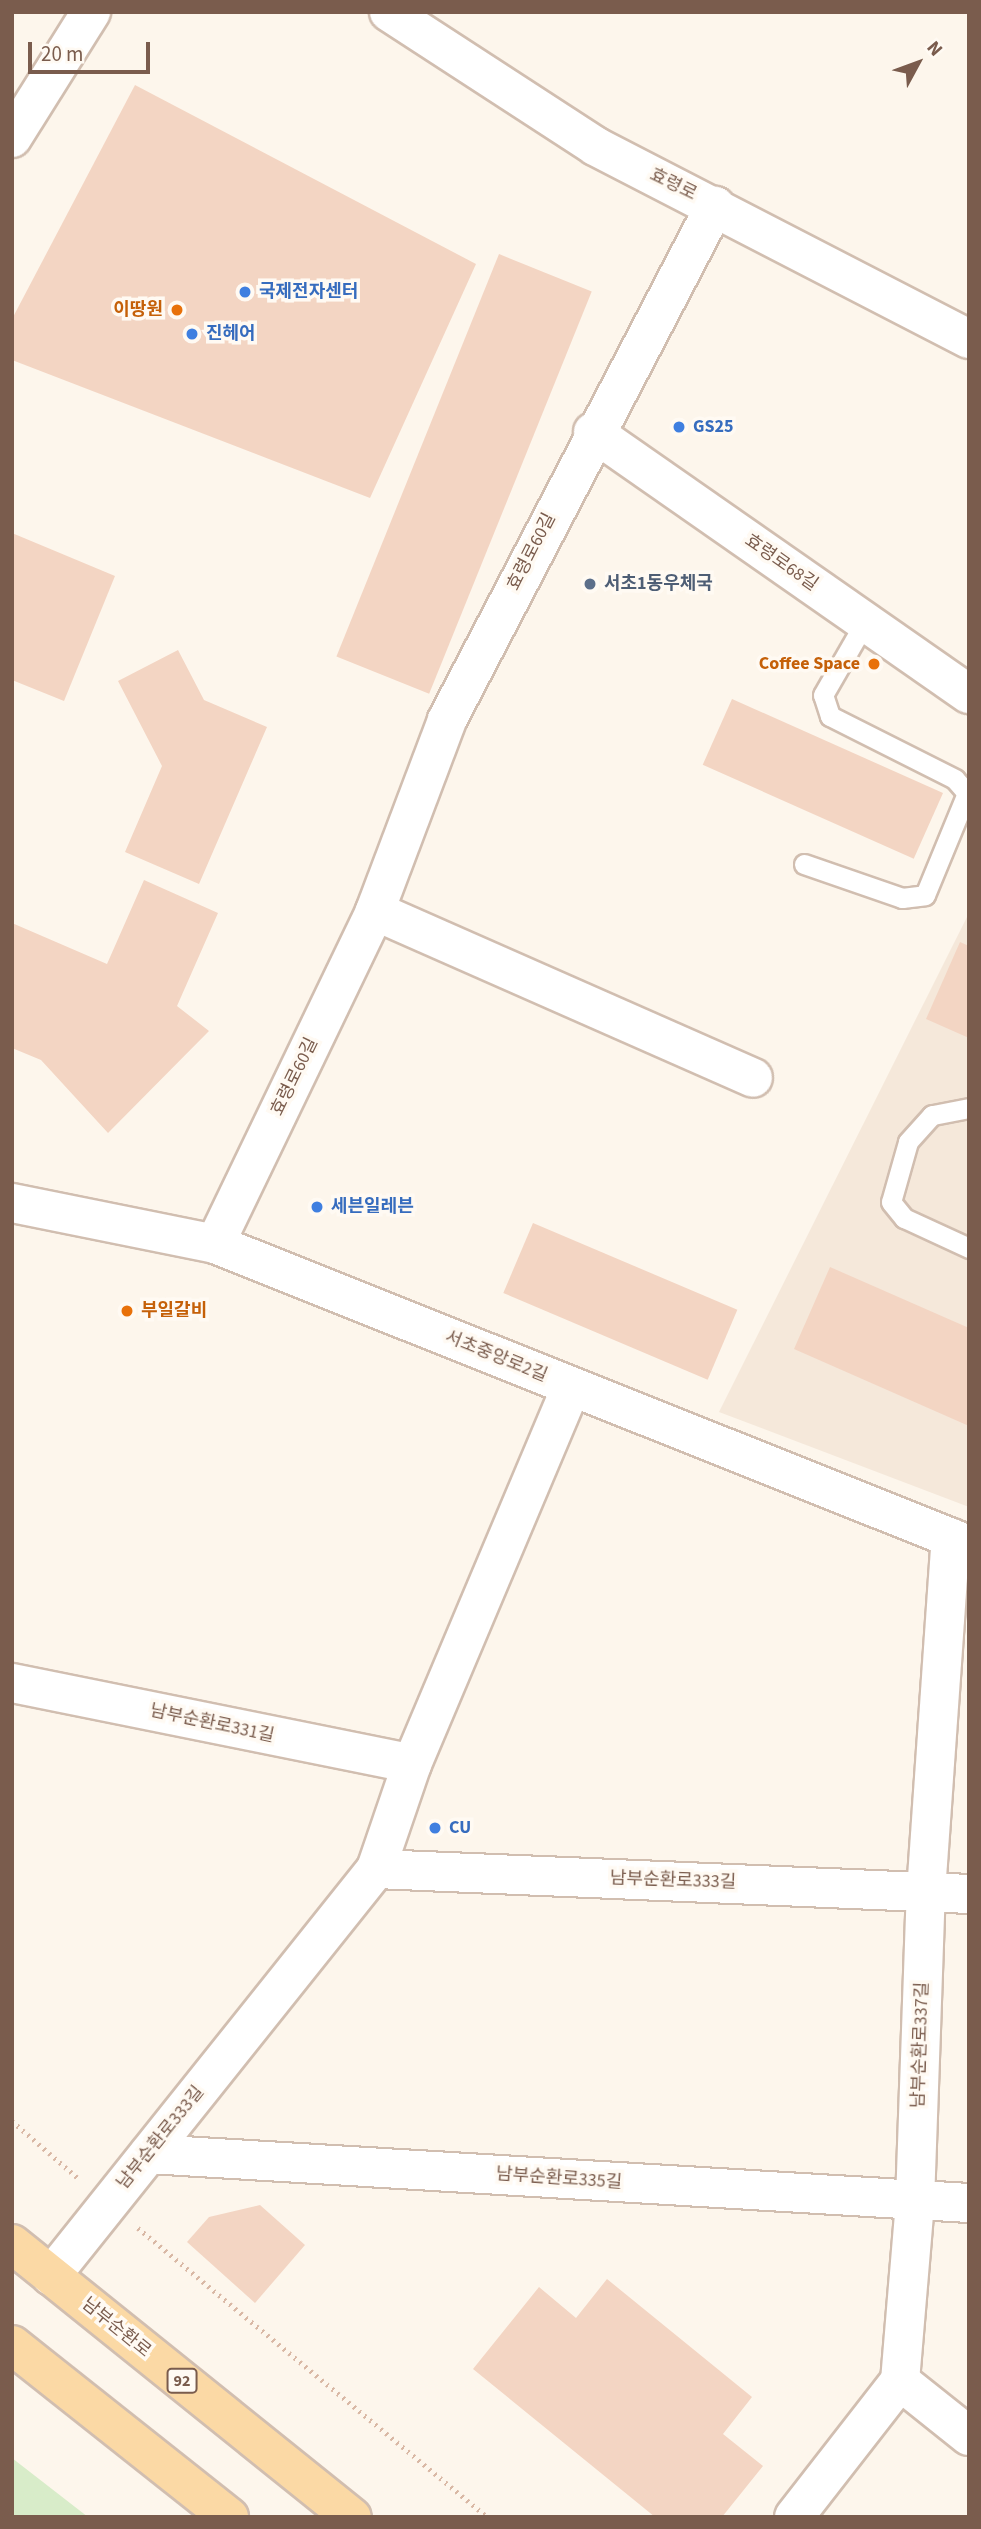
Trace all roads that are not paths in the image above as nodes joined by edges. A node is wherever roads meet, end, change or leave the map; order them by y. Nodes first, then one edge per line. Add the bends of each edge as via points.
1 (91, 12) edge
2 (389, 12) edge
3 (12, 138) edge
4 (715, 206) junction
5 (969, 339) edge
6 (593, 432) junction
7 (865, 622) junction
8 (969, 694) edge
9 (804, 864) dead end
10 (375, 911) junction
11 (753, 1078) dead end
12 (969, 1108) edge
13 (12, 1203) edge
14 (215, 1244) junction
15 (969, 1248) edge
16 (571, 1387) junction
17 (960, 1541) edge
18 (12, 1683) edge
19 (412, 1765) junction
20 (376, 1869) junction
21 (926, 1892) junction
22 (969, 1894) edge
23 (149, 2154) junction
24 (915, 2202) junction
25 (969, 2203) edge
26 (12, 2244) edge
27 (51, 2276) junction
28 (12, 2345) edge
29 (900, 2381) junction
30 (969, 2436) edge
31 (229, 2517) edge
32 (352, 2517) edge
33 (794, 2517) edge

1 - 3 street
2 - 4 street, 효령로 via 595,146
4 - 5 street, 효령로
4 - 6 street, 효령로60길
6 - 7 street, 효령로68길
6 - 10 street, 효령로60길 via 447,720
7 - 8 street, 효령로68길
7 - 9 lane via 823,695 830,716 955,779 967,793 925,895 902,898
10 - 11 street
10 - 14 street, 효령로60길
12 - 15 lane via 932,1115 908,1142 891,1202 904,1218
13 - 14 street, 서초중앙로2길
14 - 16 street, 서초중앙로2길
16 - 17 street, 서초중앙로2길
16 - 19 street, 남부순환로333길
17 - 21 street, 남부순환로337길
18 - 19 street, 남부순환로331길
19 - 20 street, 남부순환로333길
20 - 21 street, 남부순환로333길
20 - 23 street, 남부순환로333길
21 - 22 street, 남부순환로333길
21 - 24 street, 남부순환로337길
23 - 24 street, 남부순환로335길
23 - 27 street, 남부순환로333길
24 - 25 street, 남부순환로335길
24 - 29 street, 남부순환로337길
26 - 27 main road, 남부순환로 / 92
27 - 32 main road, 남부순환로 / 92
28 - 31 main road
29 - 30 street
29 - 33 street

